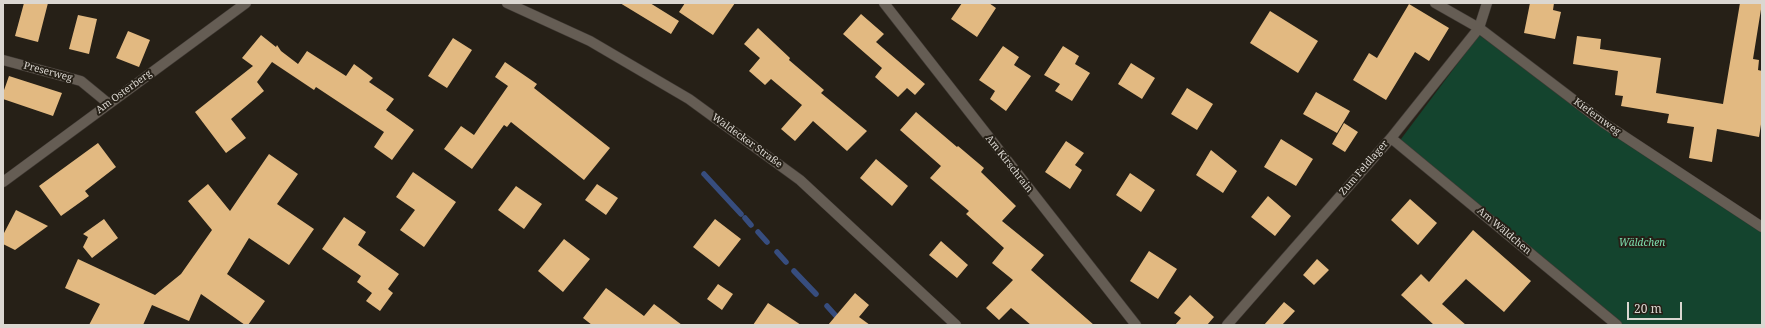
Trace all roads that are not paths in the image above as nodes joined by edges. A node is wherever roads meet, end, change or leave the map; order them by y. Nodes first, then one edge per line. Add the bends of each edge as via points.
1 (246, 3) edge
2 (507, 3) edge
3 (884, 3) edge
4 (1434, 3) edge
5 (1487, 3) edge
6 (1479, 28) junction
7 (3, 60) edge
8 (109, 104) junction
9 (1391, 138) junction
10 (3, 182) edge
11 (1762, 227) edge
12 (956, 325) edge
13 (1136, 325) edge
14 (1227, 325) edge
15 (1617, 325) edge

1 - 8 street, Am Osterberg
2 - 12 street, Waldecker Straße via 590,41 689,99 800,180
3 - 13 street, Am Kirschrain
4 - 6 street, Kiefernweg
5 - 6 street, Zum Feldlager
6 - 9 street, Zum Feldlager
6 - 11 street, Kiefernweg via 1604,122
7 - 8 street, Preserweg via 81,81
8 - 10 street, Am Osterberg
9 - 14 street, Zum Feldlager
9 - 15 street, Am Wäldchen

